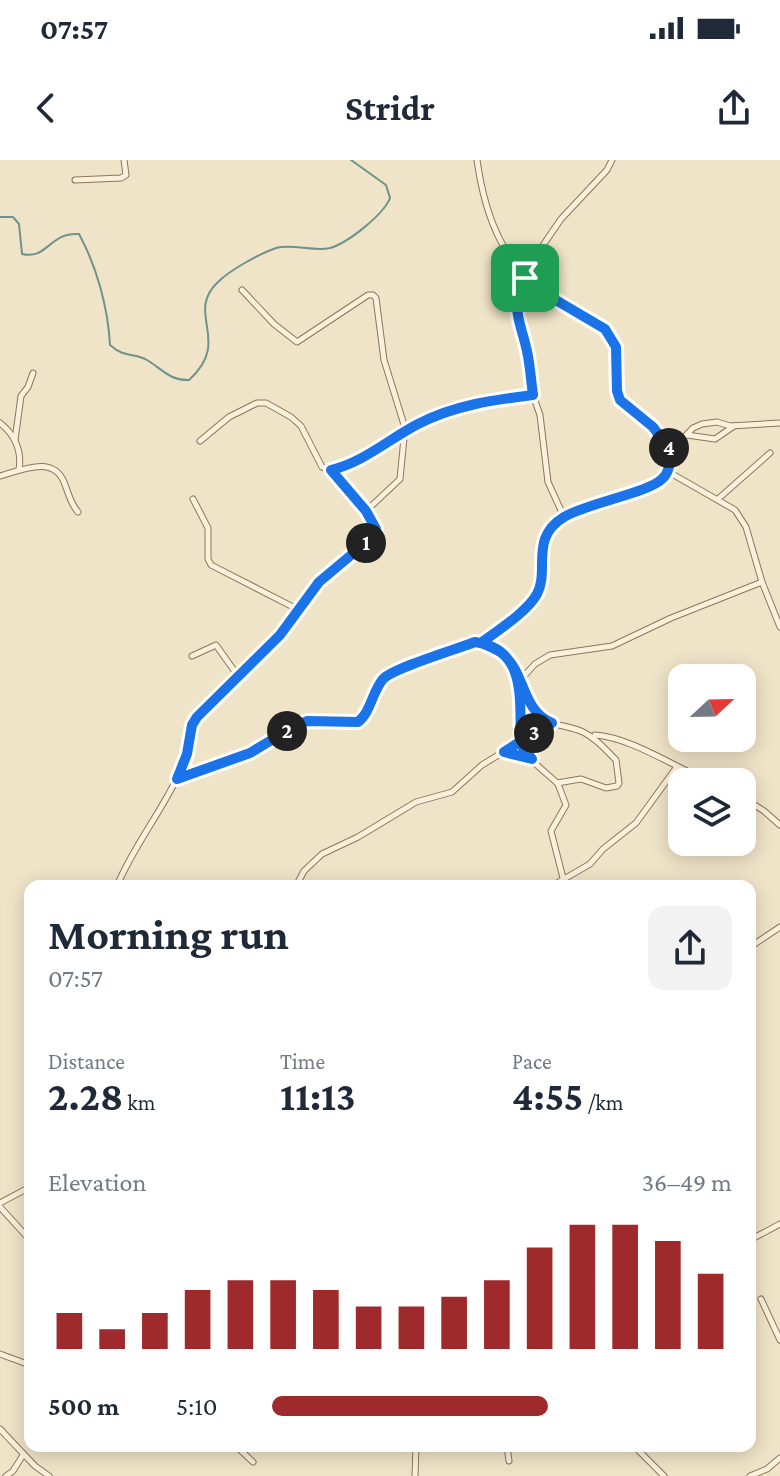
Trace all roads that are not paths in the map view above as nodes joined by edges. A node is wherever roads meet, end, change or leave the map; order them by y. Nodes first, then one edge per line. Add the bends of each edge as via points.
1 (124, 160) edge
2 (477, 160) edge
3 (612, 160) edge
4 (75, 180) dead end
5 (524, 277) junction
6 (242, 290) dead end
7 (33, 373) dead end
8 (533, 395) junction
9 (0, 423) edge
10 (780, 423) edge
11 (735, 425) junction
12 (404, 432) junction
13 (687, 435) junction
14 (15, 440) junction
15 (200, 441) dead end
16 (671, 451) junction
17 (770, 453) dead end
18 (331, 470) junction
19 (18, 471) junction
20 (667, 471) junction
21 (0, 476) edge
22 (193, 499) dead end
23 (718, 499) junction
24 (366, 511) junction
25 (78, 512) dead end
26 (564, 517) junction
27 (762, 582) junction
28 (299, 610) junction
29 (780, 627) edge
30 (481, 643) junction
31 (192, 656) dead end
32 (238, 676) junction
33 (518, 677) junction
34 (552, 723) junction
35 (595, 735) dead end
36 (521, 741) junction
37 (504, 752) junction
38 (532, 759) junction
39 (676, 768) edge
40 (177, 779) junction
41 (668, 779) edge
42 (557, 783) junction
43 (756, 806) edge
44 (780, 825) edge
45 (563, 878) junction
46 (120, 880) edge
47 (299, 880) edge
48 (560, 880) edge
49 (780, 927) edge
50 (756, 943) edge
51 (24, 1191) edge
52 (0, 1205) edge
53 (780, 1224) edge
54 (24, 1233) edge
55 (756, 1237) edge
56 (761, 1299) dead end
57 (780, 1340) edge
58 (0, 1354) edge
59 (24, 1363) edge
60 (0, 1429) edge
61 (242, 1452) edge
62 (416, 1452) edge
63 (508, 1452) edge
64 (640, 1452) edge
65 (23, 1455) junction
66 (780, 1458) edge
67 (509, 1461) dead end
68 (253, 1462) dead end
69 (6, 1476) edge
70 (49, 1476) edge
71 (415, 1476) edge
72 (664, 1476) edge
73 (750, 1476) edge

1 - 4 street via 126,175 121,178
2 - 5 street via 482,194 501,243
3 - 5 street via 561,219
5 - 8 street via 517,322
5 - 16 street via 605,329 616,347 620,400 653,427
6 - 12 street via 297,342 373,295
7 - 14 street via 18,409
8 - 12 street via 474,403
8 - 26 street via 548,482
9 - 14 street
10 - 11 street
11 - 13 street via 709,422
11 - 13 street via 715,439
12 - 18 street via 359,460
12 - 24 street via 400,479
13 - 16 street
14 - 19 street
15 - 18 street via 229,417 266,403 301,426 317,460
16 - 20 street
17 - 23 street
18 - 24 street
19 - 21 street
19 - 25 street via 54,467
20 - 23 street
20 - 26 street via 656,484
22 - 28 street via 208,528 211,565
23 - 27 street via 735,510 746,527
24 - 28 street via 375,535 319,582
26 - 30 street via 546,537 538,593
27 - 29 street
27 - 33 street via 612,646 550,655
28 - 32 street
30 - 33 street via 503,654
30 - 40 street via 387,676 358,722 307,721 250,753
31 - 32 street via 216,645
32 - 40 street via 192,725
33 - 34 street via 535,714
33 - 36 street
34 - 36 street
34 - 42 street via 593,738 616,760 619,783 611,788 581,779
35 - 39 street via 636,746
36 - 37 street
36 - 38 street
37 - 38 street
37 - 47 street via 452,792 416,802 322,854
38 - 42 street
40 - 46 street
41 - 45 street via 636,823 590,864
42 - 45 street via 566,805 551,831
43 - 44 street
45 - 48 street
49 - 50 street
51 - 52 street
52 - 54 street
53 - 55 street
56 - 57 street
58 - 59 street
60 - 65 street
61 - 68 street
62 - 71 street
63 - 67 street
64 - 72 street
65 - 69 street
65 - 70 street
66 - 73 street

